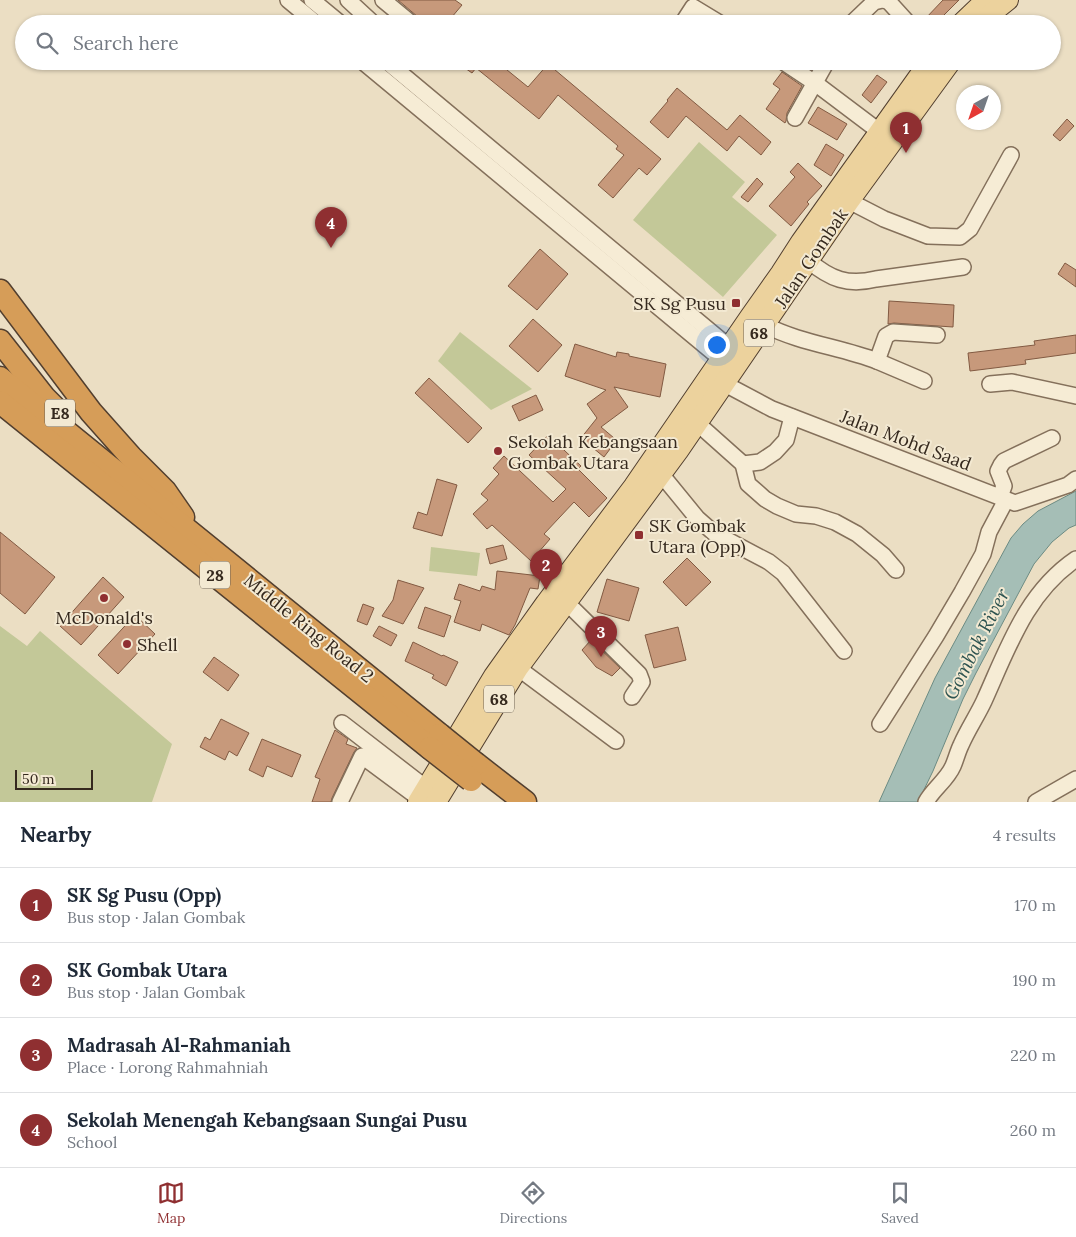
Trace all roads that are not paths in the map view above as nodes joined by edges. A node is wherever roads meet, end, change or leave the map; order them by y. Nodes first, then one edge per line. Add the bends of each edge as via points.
1 (288, 0) edge
2 (312, 0) edge
3 (348, 0) edge
4 (383, 0) edge
5 (883, 0) edge
6 (1008, 0) edge
7 (983, 1) edge
8 (306, 15) edge
9 (330, 15) edge
10 (364, 15) edge
11 (401, 15) edge
12 (688, 15) edge
13 (706, 15) edge
14 (861, 15) edge
15 (901, 15) edge
16 (970, 15) edge
17 (992, 15) edge
18 (374, 70) edge
19 (400, 70) edge
20 (796, 70) edge
21 (822, 70) edge
22 (924, 70) edge
23 (944, 70) edge
24 (815, 83) junction
25 (795, 118) dead end
26 (451, 126) junction
27 (880, 132) junction
28 (1011, 155) dead end
29 (849, 201) junction
30 (809, 261) junction
31 (963, 267) dead end
32 (0, 291) edge
33 (765, 325) junction
34 (937, 335) dead end
35 (0, 341) edge
36 (725, 353) junction
37 (877, 361) junction
38 (0, 378) edge
39 (924, 381) dead end
40 (725, 384) junction
41 (990, 384) dead end
42 (1076, 396) edge
43 (0, 402) edge
44 (792, 417) junction
45 (697, 423) junction
46 (1052, 438) dead end
47 (742, 464) junction
48 (661, 474) junction
49 (125, 479) junction
50 (1076, 479) edge
51 (1003, 498) junction
52 (196, 537) junction
53 (1076, 559) edge
54 (896, 570) dead end
55 (566, 602) junction
56 (844, 651) dead end
57 (518, 668) junction
58 (632, 697) dead end
59 (342, 723) dead end
60 (880, 724) dead end
61 (435, 741) junction
62 (616, 741) dead end
63 (473, 772) junction
64 (1076, 779) edge
65 (425, 798) edge
66 (340, 802) edge
67 (500, 802) edge
68 (525, 802) edge
69 (926, 802) edge
70 (1036, 802) edge

1 - 8 street
2 - 9 street
3 - 10 street
4 - 11 street
5 - 14 street via 874,2
5 - 15 street
6 - 17 main road
7 - 16 main road
12 - 13 street via 693,7
18 - 26 street
19 - 26 street
20 - 24 street
21 - 24 street
22 - 27 main road, Jalan Gombak / 68
23 - 29 main road, Jalan Gombak / 68
24 - 25 street
24 - 27 street
26 - 36 street
27 - 36 main road, Jalan Gombak / 68
28 - 29 street via 970,229 960,237 928,236 884,220
29 - 30 main road, Jalan Gombak / 68
30 - 31 street via 820,271 848,282
30 - 33 main road, Jalan Gombak / 68
32 - 52 highway via 91,412 165,491
33 - 37 street via 780,333
33 - 40 main road, Jalan Gombak / 68
34 - 37 street via 893,332 886,336
35 - 49 highway, E8 via 44,397
36 - 65 main road, Jalan Gombak / 68 via 634,486 494,676
37 - 39 street
38 - 49 highway, Middle Ring Road 2 / 28
40 - 44 street, Jalan Mohd Saad
40 - 45 main road, Jalan Gombak / 68
41 - 42 street via 1012,382
43 - 61 highway, Middle Ring Road 2 / 28
44 - 47 street via 786,440 775,452 760,462
44 - 51 street, Jalan Mohd Saad
45 - 47 street
45 - 48 main road, Jalan Gombak / 68
46 - 51 street via 1004,461 998,471 1004,486
47 - 54 street via 748,484 765,499 796,514 835,522 857,534
48 - 55 main road, Jalan Gombak / 68
48 - 56 street via 697,518 714,532 783,573
49 - 52 highway, Middle Ring Road 2 / 28
50 - 51 street, Jalan Mohd Saad via 1068,485 1015,503
51 - 60 street via 983,554
52 - 61 highway, Middle Ring Road 2 / 28
53 - 69 street via 1056,575 1023,617 951,770
55 - 57 main road, Jalan Gombak / 68
55 - 58 street via 639,674 642,682
57 - 62 street
57 - 65 main road, Jalan Gombak / 68
59 - 65 street
61 - 63 highway, Middle Ring Road 2 / 28, bridge
63 - 67 highway, Middle Ring Road 2 / 28
63 - 68 highway, Middle Ring Road 2 / 28
64 - 70 street
65 - 66 street via 362,756

